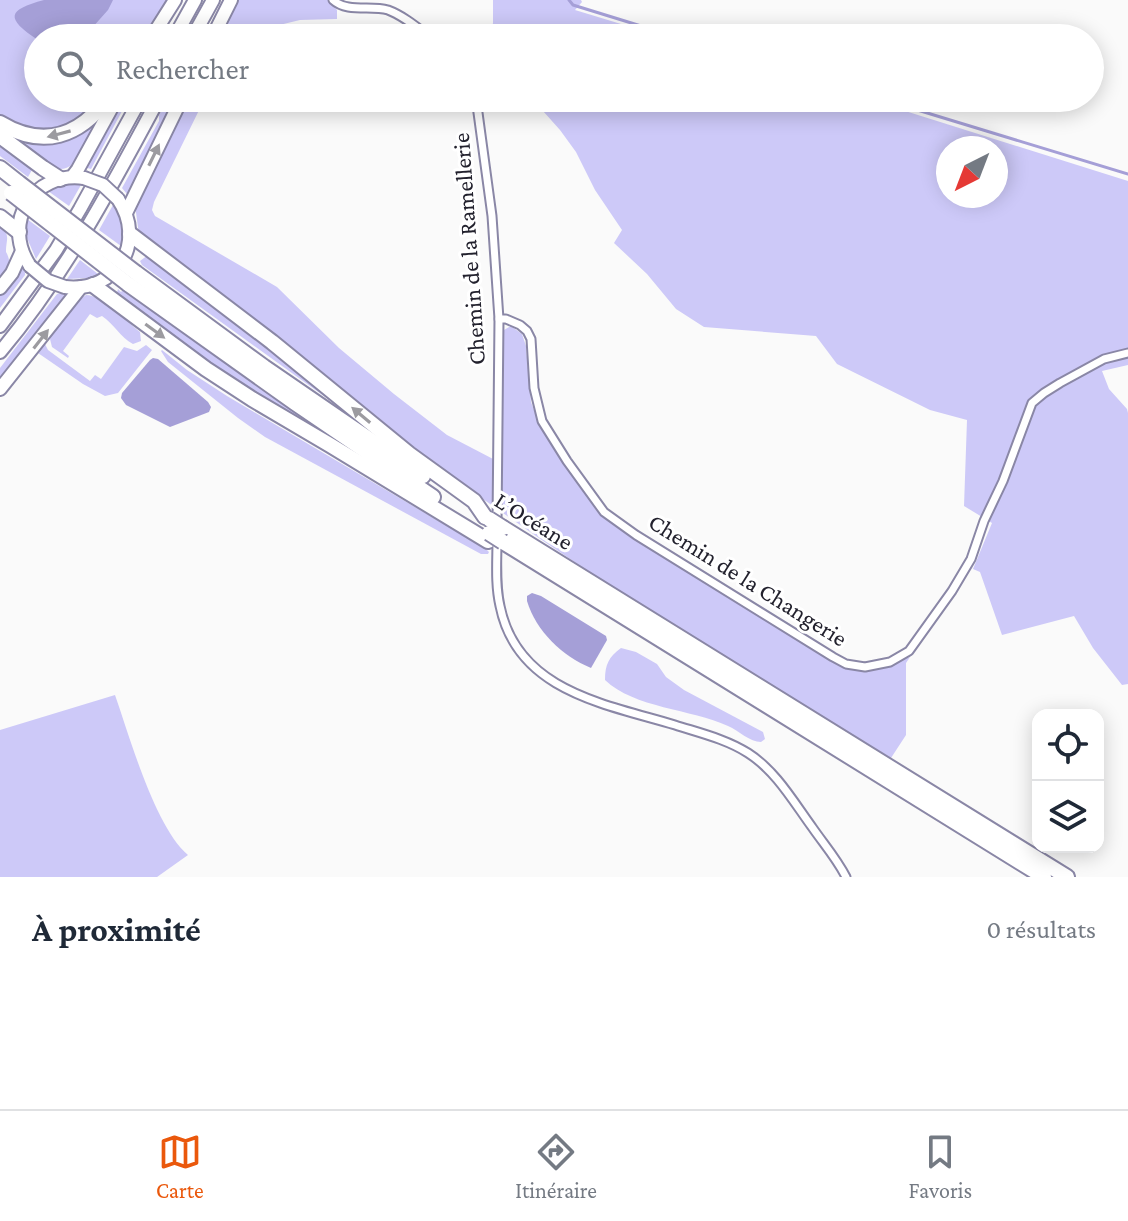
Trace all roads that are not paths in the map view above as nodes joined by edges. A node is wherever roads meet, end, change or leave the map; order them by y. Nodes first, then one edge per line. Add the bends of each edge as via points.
1 (175, 0) edge
2 (195, 0) edge
3 (213, 0) edge
4 (231, 0) edge
5 (333, 0) edge
6 (160, 24) edge
7 (182, 24) edge
8 (200, 24) edge
9 (219, 24) edge
10 (413, 24) edge
11 (97, 112) edge
12 (109, 112) edge
13 (133, 112) edge
14 (151, 112) edge
15 (175, 112) edge
16 (478, 112) edge
17 (0, 123) edge
18 (0, 136) edge
19 (0, 168) edge
20 (72, 178) junction
21 (10, 187) edge
22 (126, 213) junction
23 (0, 217) edge
24 (19, 232) junction
25 (130, 234) junction
26 (22, 251) junction
27 (87, 286) junction
28 (0, 288) edge
29 (499, 319) junction
30 (0, 326) edge
31 (0, 352) edge
32 (1128, 353) edge
33 (0, 389) edge
34 (493, 530) junction
35 (846, 877) edge
36 (1044, 877) edge
37 (1067, 877) edge

1 - 6 highway
2 - 7 highway
3 - 8 highway
4 - 9 highway
5 - 10 street via 345,7 391,11
11 -> 17 highway via 59,136 23,134
12 - 20 highway
13 - 30 highway via 56,250
14 - 31 highway via 67,260
22 -> 15 highway
16 - 29 street, Chemin de la Ramellerie
18 - 20 highway via 43,168
19 - 21 highway, L’Océane
20 - 22 highway, bridge via 103,185
20 - 24 highway via 43,186 32,196
21 - 34 highway, L’Océane, bridge via 316,417
22 - 25 highway
23 - 24 highway
24 - 26 highway
25 - 27 highway via 119,265
34 -> 25 highway via 474,501
26 - 27 highway, bridge via 48,281
26 - 28 highway
33 -> 27 highway
27 -> 34 highway via 252,399
29 - 32 street, Chemin de la Changerie via 527,331 542,421 604,512 833,657 865,667 909,651 952,591 971,559 1032,403 1104,359
29 - 35 street, Chemin de la Ramellerie via 497,589 504,623 520,652 547,679 581,697 712,736 749,754 778,781
34 - 36 highway, L’Océane
34 - 37 highway, L’Océane

